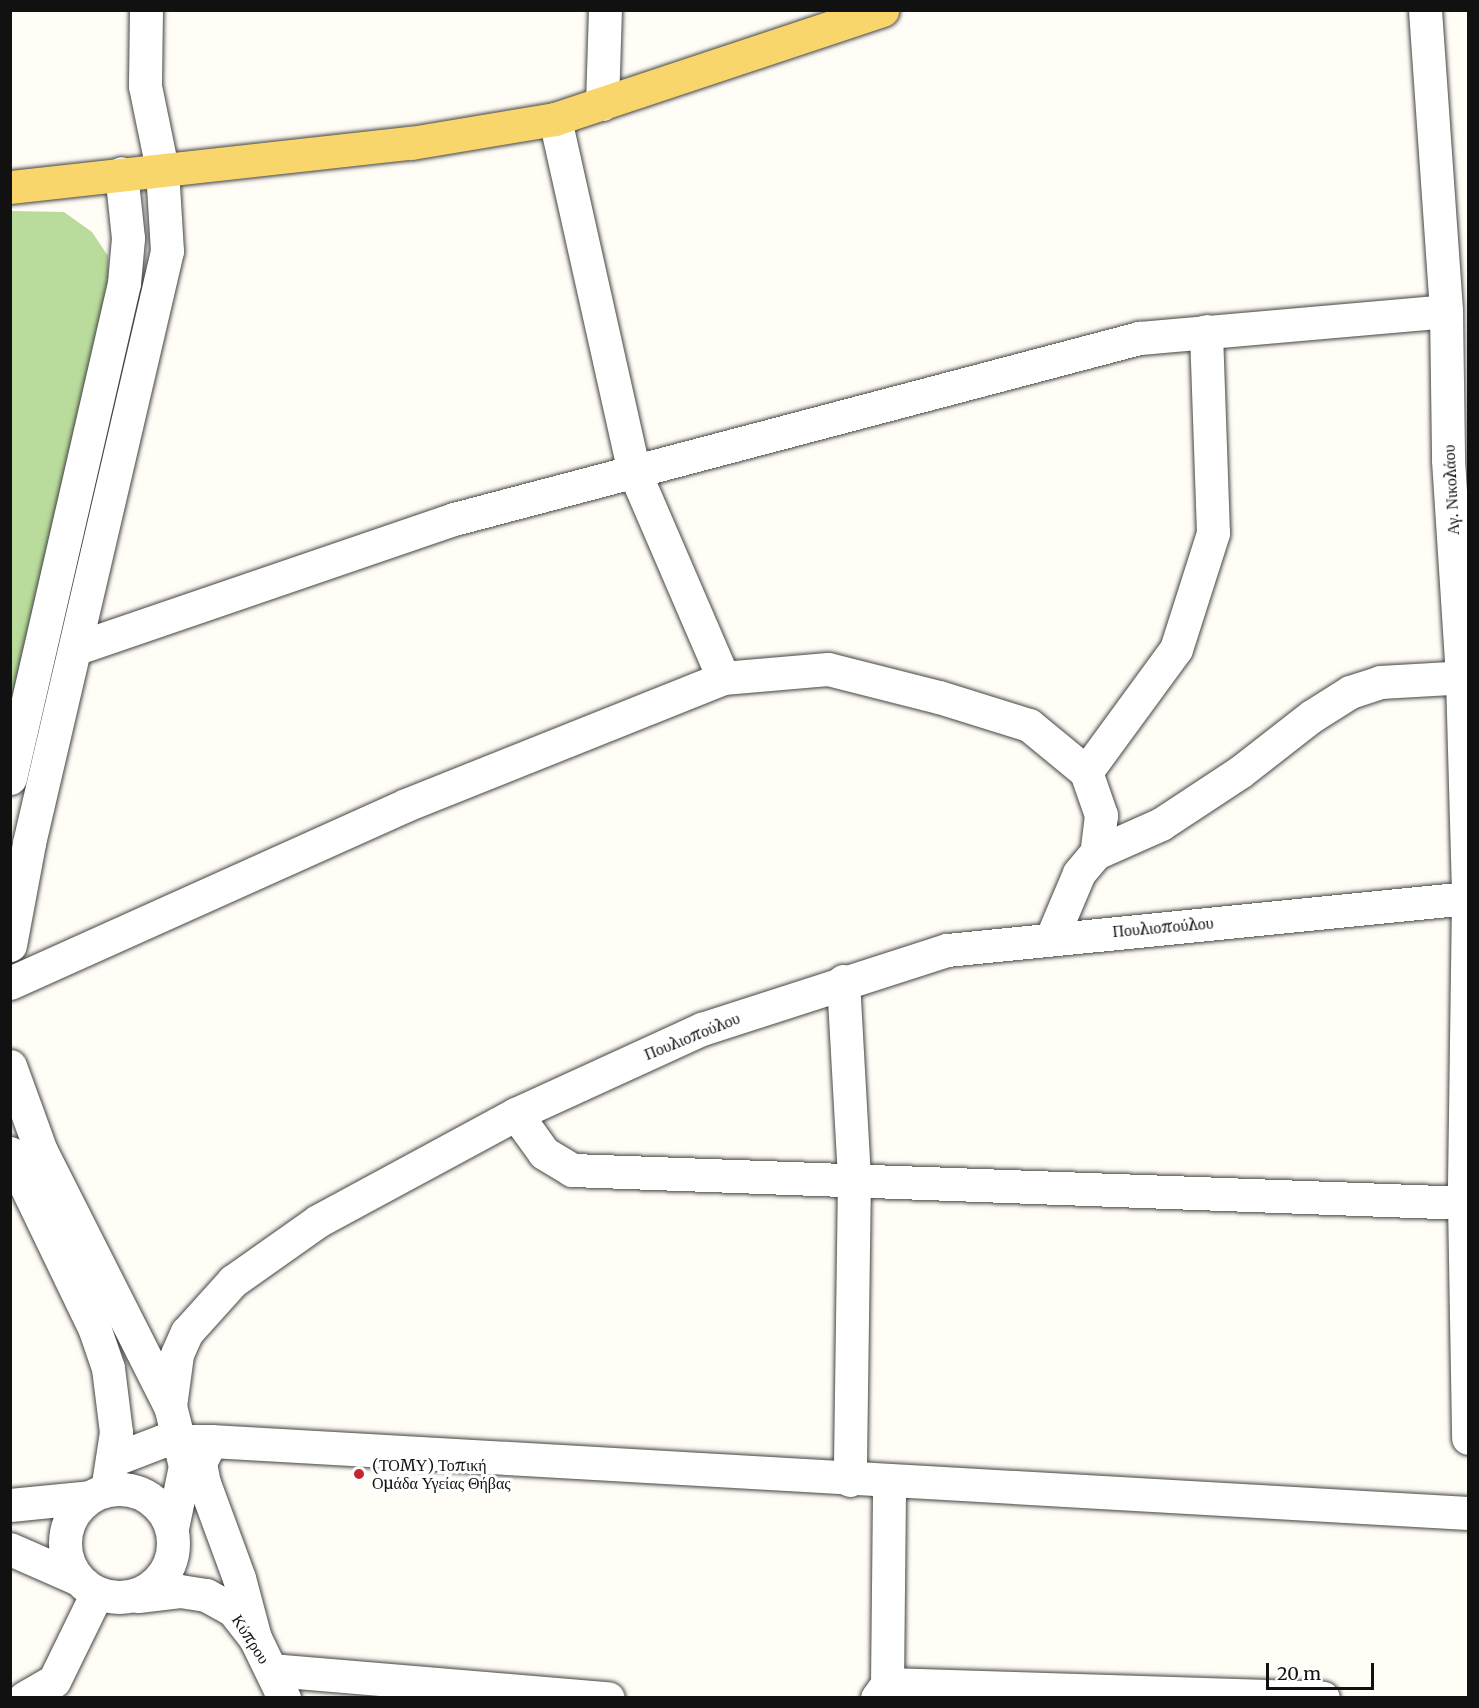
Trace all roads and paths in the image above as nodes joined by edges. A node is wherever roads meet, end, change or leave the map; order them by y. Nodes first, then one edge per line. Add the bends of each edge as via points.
1 (146, 10) edge
2 (605, 10) edge
3 (882, 10) edge
4 (1425, 10) edge
5 (602, 104) junction
6 (555, 119) junction
7 (162, 169) junction
8 (121, 173) junction
9 (10, 186) edge
10 (1446, 311) junction
11 (1206, 331) junction
12 (1458, 452) edge
13 (634, 471) junction
14 (77, 648) junction
15 (37, 674) junction
16 (1465, 677) edge
17 (723, 678) junction
18 (68, 682) junction
19 (1086, 772) junction
20 (10, 778) edge
21 (1096, 853) junction
22 (1468, 898) edge
23 (1052, 937) junction
24 (10, 945) edge
25 (843, 981) junction
26 (10, 983) edge
27 (10, 1066) edge
28 (516, 1114) junction
29 (10, 1153) edge
30 (854, 1177) junction
31 (1466, 1202) edge
32 (170, 1406) junction
33 (1468, 1438) edge
34 (196, 1440) junction
35 (115, 1459) junction
36 (850, 1480) junction
37 (889, 1482) junction
38 (98, 1493) junction
39 (10, 1505) edge
40 (1468, 1513) edge
41 (172, 1528) junction
42 (13, 1552) edge
43 (87, 1586) junction
44 (133, 1596) junction
45 (255, 1638) junction
46 (278, 1684) edge
47 (55, 1689) edge
48 (882, 1691) edge
49 (24, 1698) edge
50 (608, 1698) edge
51 (1323, 1698) edge

1 - 7 street via 145,86
2 - 5 street
3 - 5 main road
4 - 10 street, Αγ. Νικολάου
5 - 6 main road
6 - 7 main road via 411,143
6 - 13 street
7 - 8 main road
7 - 14 street via 167,251
8 - 9 main road
8 - 15 street via 128,238 124,283
10 - 11 street
10 - 12 street, Αγ. Νικολάου
11 - 13 street via 1139,338
11 - 19 street via 1213,532 1176,649
12 - 16 street, Αγ. Νικολάου
13 - 14 street via 454,519
13 - 17 street
14 - 18 street
15 - 18 street
15 - 20 street
16 - 21 street via 1380,682 1350,692 1161,824
16 - 22 street, Αγ. Νικολάου
17 - 19 street via 828,669 939,697 1029,725
17 - 26 street via 406,805
18 - 24 street
19 - 21 street via 1101,815
21 - 23 street via 1078,873
22 - 23 street, Πουλιοπούλου
22 - 31 street, Αγ. Νικολάου
23 - 25 street, Πουλιοπούλου via 947,950
25 - 28 street, Πουλιοπούλου via 702,1029
25 - 30 street
27 - 32 street via 41,1151
28 - 30 street via 544,1153 572,1170
28 - 32 street, Πουλιοπούλου via 318,1221 233,1281 187,1332 177,1354
29 - 35 street via 95,1330 115,1403
30 - 31 street
30 - 36 street
31 - 33 street, Αγ. Νικολάου
32 - 34 street, Πουλιοπούλου
34 - 35 street via 142,1446
34 - 36 street
34 - 41 street, Πουλιοπούλου
34 - 45 street via 204,1484 240,1578
35 - 38 street
36 - 37 street
37 - 40 street
37 - 48 street
38 - 39 street
38 - 41 street via 128,1489 147,1496 163,1509
38 - 43 street via 74,1513 65,1534 66,1557
41 - 44 street via 174,1545 166,1570 149,1590
42 - 43 street
43 - 44 street
43 - 47 street
44 - 45 street, Κύπρου via 180,1591 206,1595 232,1610
45 - 46 street, Κύπρου
46 - 50 street
47 - 49 street
48 - 51 street

